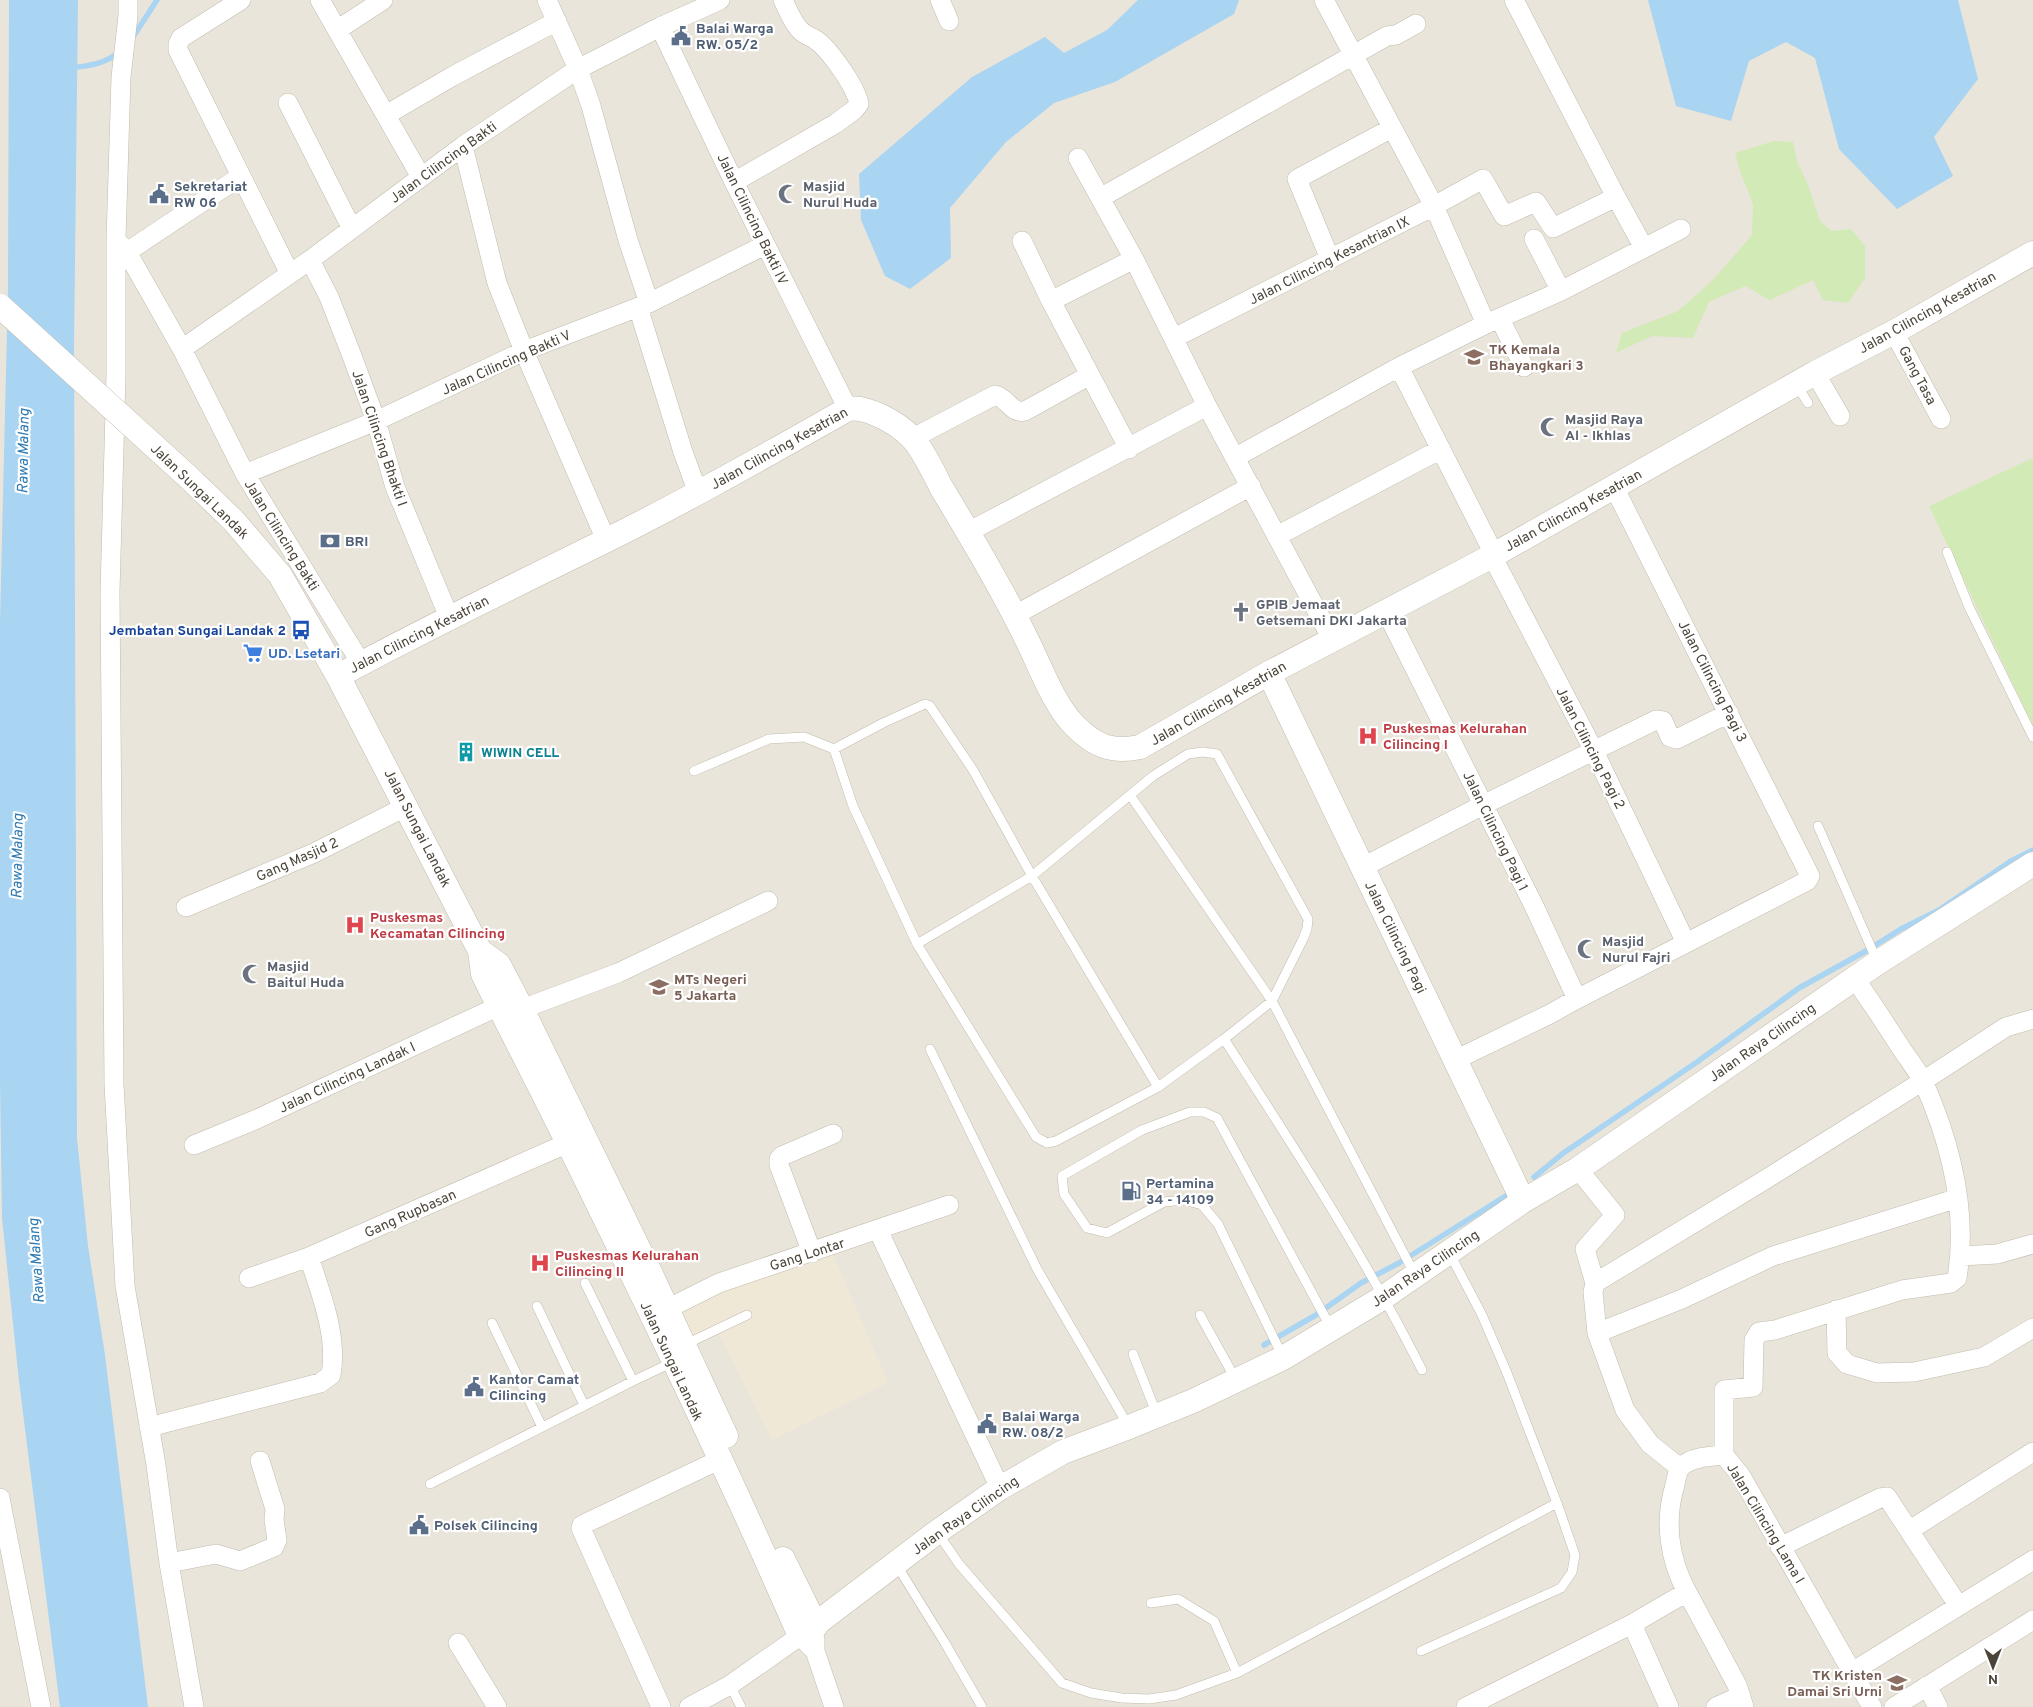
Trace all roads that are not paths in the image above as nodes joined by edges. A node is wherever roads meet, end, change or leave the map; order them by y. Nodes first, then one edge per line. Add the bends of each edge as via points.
1 (241, 0) edge
2 (320, 0) edge
3 (383, 0) edge
4 (547, 0) edge
5 (783, 0) edge
6 (1324, 0) edge
7 (1514, 0) edge
8 (711, 2) edge
9 (128, 8) edge
10 (557, 21) junction
11 (1416, 24) dead end
12 (660, 27) junction
13 (337, 30) junction
14 (1354, 56) junction
15 (578, 69) junction
16 (288, 103) dead end
17 (386, 115) junction
18 (1392, 128) junction
19 (463, 146) junction
20 (1078, 158) dead end
21 (241, 176) junction
22 (421, 177) junction
23 (734, 182) junction
24 (1616, 197) junction
25 (1100, 198) junction
26 (1434, 206) junction
27 (352, 229) junction
28 (1681, 229) dead end
29 (1534, 239) dead end
30 (1022, 241) dead end
31 (765, 245) junction
32 (121, 246) junction
33 (1644, 248) junction
34 (2033, 253) edge
35 (1134, 259) junction
36 (1330, 259) junction
37 (310, 260) junction
38 (290, 274) junction
39 (1561, 291) junction
40 (1051, 301) junction
41 (644, 305) junction
42 (0, 306) edge
43 (1493, 321) junction
44 (1894, 332) junction
45 (1174, 338) junction
46 (182, 350) junction
47 (524, 351) junction
48 (1399, 367) junction
49 (1524, 367) dead end
50 (1090, 375) junction
51 (1806, 387) junction
52 (1208, 406) junction
53 (848, 409) junction
54 (1840, 416) dead end
55 (1941, 419) dead end
56 (376, 421) junction
57 (913, 438) junction
58 (1129, 449) junction
59 (1441, 449) junction
60 (1236, 457) junction
61 (245, 474) junction
62 (1251, 486) junction
63 (1614, 487) junction
64 (698, 493) junction
65 (968, 532) junction
66 (1277, 536) junction
67 (606, 540) junction
68 (1947, 552) dead end
69 (1493, 555) junction
70 (1386, 611) junction
71 (1015, 615) junction
72 (450, 617) junction
73 (1332, 639) junction
74 (361, 663) junction
75 (1269, 674) junction
76 (338, 676) junction
77 (1729, 713) junction
78 (2033, 737) edge
79 (834, 749) junction
80 (1594, 751) junction
81 (694, 771) dead end
82 (1130, 794) junction
83 (1483, 805) junction
84 (407, 806) junction
85 (1818, 826) dead end
86 (2033, 864) edge
87 (1363, 867) junction
88 (1032, 876) junction
89 (768, 901) dead end
90 (186, 907) dead end
91 (1686, 943) junction
92 (917, 944) junction
93 (480, 951) junction
94 (1877, 963) junction
95 (1854, 978) junction
96 (1577, 999) junction
97 (1272, 1001) junction
98 (499, 1006) junction
99 (522, 1009) junction
100 (2033, 1019) edge
101 (1224, 1039) junction
102 (930, 1049) dead end
103 (1456, 1060) junction
104 (1923, 1081) junction
105 (1158, 1087) junction
106 (832, 1134) dead end
107 (568, 1143) junction
108 (194, 1145) dead end
109 (1578, 1169) junction
110 (1958, 1198) junction
111 (1523, 1201) junction
112 (949, 1205) dead end
113 (878, 1230) junction
114 (2033, 1244) edge
115 (627, 1245) junction
116 (1448, 1251) junction
117 (812, 1253) junction
118 (1961, 1256) junction
119 (309, 1257) junction
120 (1416, 1276) junction
121 (249, 1278) dead end
122 (585, 1283) dead end
123 (1595, 1283) junction
124 (1384, 1297) junction
125 (537, 1306) dead end
126 (668, 1310) junction
127 (1836, 1310) junction
128 (746, 1315) dead end
129 (1200, 1315) dead end
130 (492, 1323) dead end
131 (2033, 1328) edge
132 (1332, 1329) junction
133 (1597, 1333) junction
134 (682, 1354) junction
135 (1133, 1354) dead end
136 (1283, 1358) junction
137 (1422, 1370) dead end
138 (1236, 1380) junction
139 (633, 1381) junction
140 (584, 1405) junction
141 (1158, 1416) junction
142 (149, 1427) junction
143 (542, 1427) junction
144 (1129, 1427) junction
145 (2033, 1452) edge
146 (1724, 1455) junction
147 (719, 1460) junction
148 (260, 1461) dead end
149 (1680, 1468) junction
150 (430, 1484) dead end
151 (1000, 1488) junction
152 (0, 1498) edge
153 (1557, 1503) junction
154 (1910, 1530) junction
155 (937, 1532) junction
156 (1780, 1547) junction
157 (2033, 1560) edge
158 (169, 1563) junction
159 (896, 1564) junction
160 (1687, 1592) junction
161 (1151, 1603) dead end
162 (1958, 1605) junction
163 (2033, 1620) edge
164 (1632, 1624) junction
165 (810, 1638) junction
166 (458, 1643) dead end
167 (1421, 1651) dead end
168 (1852, 1672) junction
169 (1236, 1673) junction
170 (730, 1685) junction
171 (1927, 1686) junction
172 (1742, 1702) edge
173 (41, 1707) edge
174 (194, 1707) edge
175 (497, 1707) edge
176 (661, 1707) edge
177 (689, 1707) edge
178 (741, 1707) edge
179 (834, 1707) edge
180 (982, 1707) edge
181 (1466, 1707) edge
182 (1669, 1707) edge
183 (1716, 1707) edge
184 (1872, 1707) edge
185 (1894, 1707) edge
186 (1938, 1707) edge

1 - 21 street via 180,38 177,47
2 - 13 street
3 - 13 street
4 - 10 street
5 - 23 street via 796,26 815,39 842,70 859,104 835,124
6 - 14 street
7 - 24 street
8 - 12 street, Jalan Cilincing Bakti
9 - 32 street via 121,77
10 - 15 street
10 - 17 street
11 - 14 street via 1396,35 1387,36
12 - 15 street, Jalan Cilincing Bakti
12 - 23 street, Jalan Cilincing Bakti IV
13 - 17 street
14 - 18 street
14 - 25 street
15 - 19 street, Jalan Cilincing Bakti
15 - 41 street via 594,115
16 - 27 street
17 - 22 street
18 - 26 street
18 - 36 street via 1297,180
19 - 22 street, Jalan Cilincing Bakti
19 - 47 street via 497,283
20 - 25 street
21 - 32 street
21 - 38 street
22 - 27 street, Jalan Cilincing Bakti
23 - 31 street, Jalan Cilincing Bakti IV
24 - 26 street, Jalan Cilincing Kesantrian IX via 1553,228 1536,202 1504,216 1483,179
24 - 33 street
25 - 35 street
26 - 36 street, Jalan Cilincing Kesantrian IX
26 - 43 street
27 - 37 street, Jalan Cilincing Bakti
28 - 33 street
29 - 39 street
30 - 40 street
31 - 41 street, Jalan Cilincing Bakti V
31 - 53 street, Jalan Cilincing Bakti IV
32 - 46 street, Jalan Cilincing Bakti
32 - 142 street via 110,667 114,1084 124,1286
33 - 39 street
34 - 44 street, Jalan Cilincing Kesatrian
35 - 40 street
35 - 45 street
36 - 45 street, Jalan Cilincing Kesantrian IX
37 - 38 street, Jalan Cilincing Bakti
37 - 56 street, Jalan Cilincing Bhakti I via 329,297
38 - 46 street, Jalan Cilincing Bakti
39 - 43 street
40 - 50 street
41 - 47 street, Jalan Cilincing Bakti V
41 - 64 street via 683,452
42 - 76 street, Jalan Sungai Landak, bridge via 233,520 280,575
43 - 48 street
43 - 49 street
44 - 51 street, Jalan Cilincing Kesatrian
44 - 55 street, Gang Tasa
45 - 52 street
46 - 61 street, Jalan Cilincing Bakti
47 - 56 street, Jalan Cilincing Bakti V
47 - 67 street
48 - 59 street, Jalan Cilincing Pagi 2
48 - 60 street
50 - 57 street via 1025,412 1014,410 996,394
50 - 58 street
51 - 54 street
51 - 63 street, Jalan Cilincing Kesatrian
52 - 58 street
52 - 60 street
53 - 57 street, Jalan Cilincing Kesatrian via 862,408
53 - 64 street, Jalan Cilincing Kesatrian
56 - 61 street, Jalan Cilincing Bakti V
56 - 72 street, Jalan Cilincing Bhakti I via 395,486
57 - 65 street, Jalan Cilincing Kesatrian
58 - 65 street
59 - 66 street
59 - 69 street, Jalan Cilincing Pagi 2
60 - 62 street
61 - 74 street, Jalan Cilincing Bakti
62 - 66 street
62 - 71 street
63 - 69 street, Jalan Cilincing Kesatrian
63 - 77 street, Jalan Cilincing Pagi 3
64 - 67 street, Jalan Cilincing Kesatrian
65 - 71 street, Jalan Cilincing Kesatrian
66 - 73 street
67 - 72 street, Jalan Cilincing Kesatrian
68 - 78 lane via 1969,607
69 - 70 street, Jalan Cilincing Kesatrian
69 - 80 street, Jalan Cilincing Pagi 2
70 - 73 street, Jalan Cilincing Kesatrian
70 - 83 street, Jalan Cilincing Pagi 1
71 - 75 street, Jalan Cilincing Kesatrian via 1061,707 1074,725 1105,747 1123,750 1140,747
72 - 74 street, Jalan Cilincing Kesatrian
73 - 75 street, Jalan Cilincing Kesatrian
74 - 76 street, Jalan Cilincing Kesatrian
75 - 87 street, Jalan Cilincing Pagi
76 - 84 street, Jalan Sungai Landak
77 - 80 street via 1677,739 1670,737 1663,721 1656,720
77 - 91 street, Jalan Cilincing Pagi 3 via 1810,876 1807,881
79 - 81 lane via 804,737 769,740
79 - 88 lane via 882,722 928,705 973,770
79 - 92 lane via 854,806
80 - 83 street
80 - 91 street, Jalan Cilincing Pagi 2
82 - 88 lane
82 - 97 lane
82 - 97 lane via 1188,754 1217,754 1308,919 1307,930
83 - 87 street
83 - 96 street, Jalan Cilincing Pagi 1
84 - 90 street, Gang Masjid 2 via 314,853
84 - 93 street, Jalan Sungai Landak
85 - 94 lane
86 - 94 street, Jalan Raya Cilincing
87 - 103 street, Jalan Cilincing Pagi
88 - 92 lane
88 - 105 lane
89 - 99 street via 618,973
91 - 96 street
92 - 105 lane via 1036,1137 1047,1143 1056,1141
93 - 98 street, Jalan Sungai Landak via 483,974
93 - 99 street, Jalan Sungai Landak via 499,965
94 - 95 street, Jalan Raya Cilincing
95 - 104 street
95 - 109 street, Jalan Raya Cilincing
96 - 103 street
97 - 101 lane
97 - 120 lane
98 - 107 street, Jalan Sungai Landak
98 - 108 street, Jalan Cilincing Landak I via 264,1116
99 - 115 street, Jalan Sungai Landak
100 - 104 street via 2006,1027
101 - 105 lane
101 - 124 lane via 1336,1214
102 - 144 lane via 1037,1269
103 - 111 street, Jalan Cilincing Pagi
104 - 110 street via 1954,1170
104 - 123 street via 1764,1182
106 - 117 street via 779,1159
107 - 115 street, Jalan Sungai Landak
107 - 119 street, Gang Rupbasan
109 - 111 street, Jalan Raya Cilincing
109 - 123 street via 1615,1215 1585,1249
110 - 118 street
110 - 133 street via 1774,1256
111 - 116 street, Jalan Raya Cilincing
112 - 113 street, Gang Lontar
113 - 117 street, Gang Lontar
113 - 151 street
114 - 118 street via 1997,1254
115 - 126 street, Jalan Sungai Landak
115 - 134 street, Jalan Sungai Landak
116 - 120 street, Jalan Raya Cilincing
116 - 153 lane via 1482,1315
117 - 126 street, Gang Lontar via 719,1283
118 - 127 street via 1957,1278 1951,1283 1902,1290
119 - 121 street, Gang Rupbasan
119 - 142 street via 326,1312 334,1361 331,1375 320,1383
120 - 124 street, Jalan Raya Cilincing
122 - 139 lane
123 - 133 street
124 - 132 street, Jalan Raya Cilincing
124 - 137 lane
125 - 140 lane
126 - 134 street, Jalan Sungai Landak
127 - 131 street via 1837,1353 1847,1364 1877,1373 1914,1372 1984,1357
127 - 146 street via 1756,1335 1754,1385 1724,1390
128 - 134 lane
129 - 138 lane
130 - 143 lane
132 - 136 street, Jalan Raya Cilincing
132 - 136 lane via 1217,1118 1204,1112 1190,1112 1142,1130 1062,1176 1064,1194 1087,1228 1107,1233 1164,1202 1184,1200 1202,1205 1218,1224
133 - 149 street via 1625,1410 1650,1444
134 - 139 lane
134 - 147 street, Jalan Sungai Landak
134 - 165 street, Jalan Sungai Landak
135 - 141 lane
136 - 138 street, Jalan Raya Cilincing
138 - 141 street, Jalan Raya Cilincing
139 - 140 lane
140 - 143 lane
141 - 144 street, Jalan Raya Cilincing
142 - 158 street
143 - 150 lane
144 - 151 street, Jalan Raya Cilincing via 1063,1452
145 - 154 street
146 - 149 street, Jalan Cilincing Lama I via 1690,1461
146 - 156 street, Jalan Cilincing Lama I via 1741,1476
147 - 165 street, Jalan Sungai Landak via 768,1564
147 - 176 street via 581,1528
148 - 158 street via 275,1509 278,1540 274,1547 240,1561 216,1554
149 - 160 street via 1669,1503 1668,1530 1679,1578
151 - 155 street, Jalan Raya Cilincing
152 - 173 street
153 - 167 lane via 1575,1555 1572,1572 1561,1588
153 - 169 lane
154 - 156 street via 1887,1497 1883,1496
154 - 162 street
155 - 159 street, Jalan Raya Cilincing
155 - 169 lane via 965,1572 1062,1683 1091,1693 1149,1699 1176,1695
156 - 168 street, Jalan Cilincing Lama I
157 - 162 street
158 - 174 street
159 - 165 street, Jalan Raya Cilincing
159 - 180 lane via 946,1642
160 - 164 street
160 - 172 street via 1712,1636
161 - 169 lane via 1178,1599 1214,1621
162 - 168 street
163 - 171 street
164 - 181 street
164 - 182 street
165 - 170 street
165 - 179 street
166 - 175 street
168 - 184 street, Jalan Cilincing Lama I
170 - 177 street
170 - 178 lane
171 - 185 street
171 - 186 street
172 - 183 street

